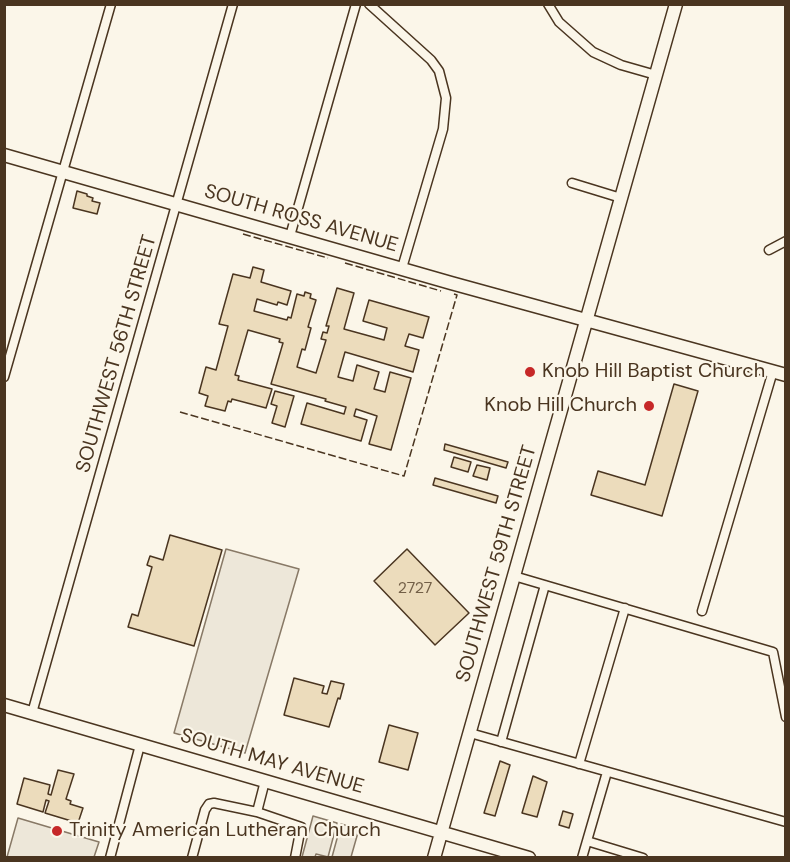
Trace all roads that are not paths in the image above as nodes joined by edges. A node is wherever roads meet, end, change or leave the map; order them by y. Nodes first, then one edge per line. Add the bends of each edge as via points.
1 (111, 4) edge
2 (233, 4) edge
3 (356, 4) edge
4 (369, 4) edge
5 (548, 4) edge
6 (676, 4) edge
7 (656, 75) junction
8 (4, 155) edge
9 (64, 171) junction
10 (572, 183) dead end
11 (621, 198) junction
12 (177, 204) junction
13 (290, 236) junction
14 (786, 241) edge
15 (769, 250) dead end
16 (402, 268) junction
17 (587, 320) junction
18 (773, 371) junction
19 (786, 375) edge
20 (4, 377) edge
21 (514, 576) junction
22 (545, 585) junction
23 (625, 608) junction
24 (702, 611) dead end
25 (4, 705) edge
26 (32, 713) junction
27 (786, 717) edge
28 (470, 733) junction
29 (501, 742) junction
30 (140, 745) junction
31 (579, 764) junction
32 (607, 772) junction
33 (265, 781) junction
34 (256, 812) junction
35 (786, 822) edge
36 (442, 831) junction
37 (586, 842) junction
38 (110, 858) edge
39 (192, 858) edge
40 (294, 858) edge
41 (434, 858) edge
42 (529, 858) edge
43 (582, 858) edge
44 (644, 858) edge

1 - 9 street
2 - 12 street, SOUTHWEST 56TH STREET
3 - 13 street
4 - 16 street via 431,60 439,71 446,98 443,129
5 - 7 street via 560,22 594,52
6 - 7 main road, SOUTHWEST 59TH STREET
7 - 11 main road, SOUTHWEST 59TH STREET
8 - 9 main road, SOUTH ROSS AVENUE
9 - 12 main road, SOUTH ROSS AVENUE
9 - 20 street
10 - 11 street
11 - 17 main road, SOUTHWEST 59TH STREET
12 - 13 main road, SOUTH ROSS AVENUE
12 - 26 street, SOUTHWEST 56TH STREET
13 - 16 main road, SOUTH ROSS AVENUE
14 - 15 street
16 - 17 main road, SOUTH ROSS AVENUE
17 - 18 main road, SOUTH ROSS AVENUE
17 - 21 main road, SOUTHWEST 59TH STREET
18 - 19 main road, SOUTH ROSS AVENUE
18 - 24 street
21 - 22 street
21 - 28 main road, SOUTHWEST 59TH STREET
22 - 23 street
22 - 29 street
23 - 27 street via 773,652
23 - 31 street
25 - 26 main road, SOUTH MAY AVENUE
26 - 30 main road, SOUTH MAY AVENUE
28 - 29 street
28 - 36 main road, SOUTHWEST 59TH STREET
29 - 31 street
30 - 33 main road, SOUTH MAY AVENUE
30 - 38 street
31 - 32 street
32 - 35 street
32 - 37 street
33 - 34 street
33 - 36 main road, SOUTH MAY AVENUE
34 - 39 street via 209,804
34 - 40 street via 301,827
36 - 41 main road, SOUTHWEST 59TH STREET
36 - 42 main road, SOUTH MAY AVENUE
37 - 43 street
37 - 44 street

